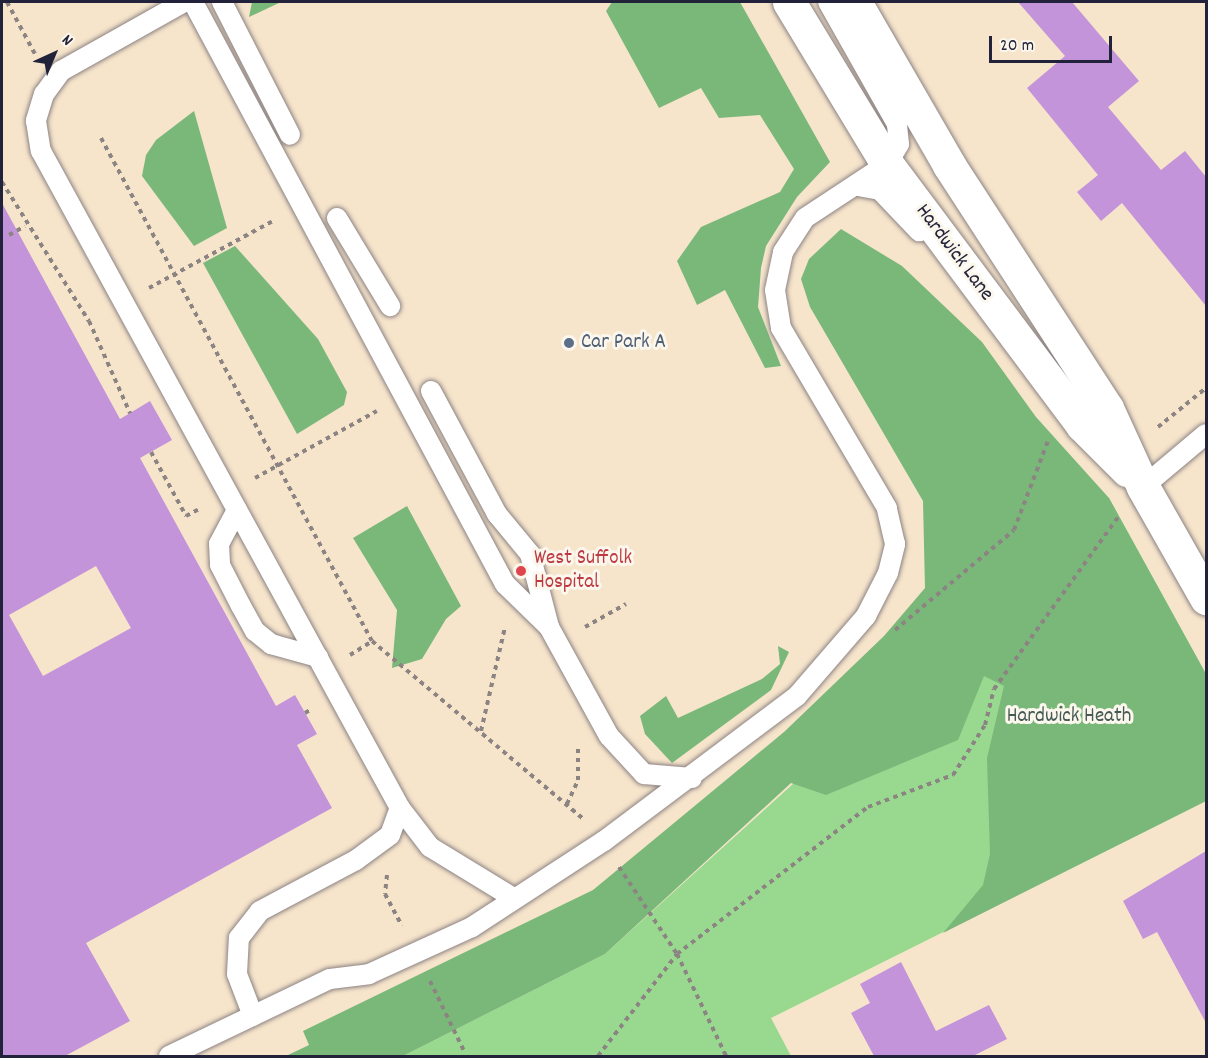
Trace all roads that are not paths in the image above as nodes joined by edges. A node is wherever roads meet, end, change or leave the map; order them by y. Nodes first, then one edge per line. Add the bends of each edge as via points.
1 (184, 2) edge
2 (193, 2) edge
3 (222, 2) edge
4 (789, 2) edge
5 (828, 2) edge
6 (855, 2) edge
7 (290, 135) dead end
8 (887, 164) junction
9 (858, 186) junction
10 (338, 218) dead end
11 (390, 306) dead end
12 (996, 310) junction
13 (431, 391) dead end
14 (1206, 434) edge
15 (1133, 498) junction
16 (237, 510) junction
17 (1206, 598) edge
18 (549, 627) junction
19 (318, 657) junction
20 (692, 778) junction
21 (400, 808) junction
22 (512, 897) junction
23 (253, 1016) junction
24 (169, 1056) edge

1 - 16 lane via 61,70 44,94 36,121 41,152
2 - 18 lane via 505,584
3 - 7 lane
4 - 8 street, Hardwick Lane
5 - 8 lane via 897,124 899,144
6 - 15 street, Hardwick Lane via 949,165 1107,408
8 - 9 lane
8 - 12 street, Hardwick Lane
9 - 12 lane via 880,190 950,269
9 - 20 lane via 834,195 805,218 783,252 775,290 781,328 887,508 895,544 888,573 866,616 830,662 797,696
10 - 11 lane
12 - 15 street, Hardwick Lane
13 - 18 lane via 497,514 530,554
14 - 15 lane
15 - 17 street, Hardwick Lane
16 - 19 lane
16 - 19 lane via 219,544 220,565 241,606 255,631 271,644
18 - 20 lane via 609,736 644,774
19 - 21 lane
20 - 22 lane via 604,841
21 - 22 lane via 438,854
21 - 23 lane via 390,835 356,861 260,911 239,938 237,974
22 - 23 lane via 472,927 407,957 369,974 330,979
23 - 24 lane

